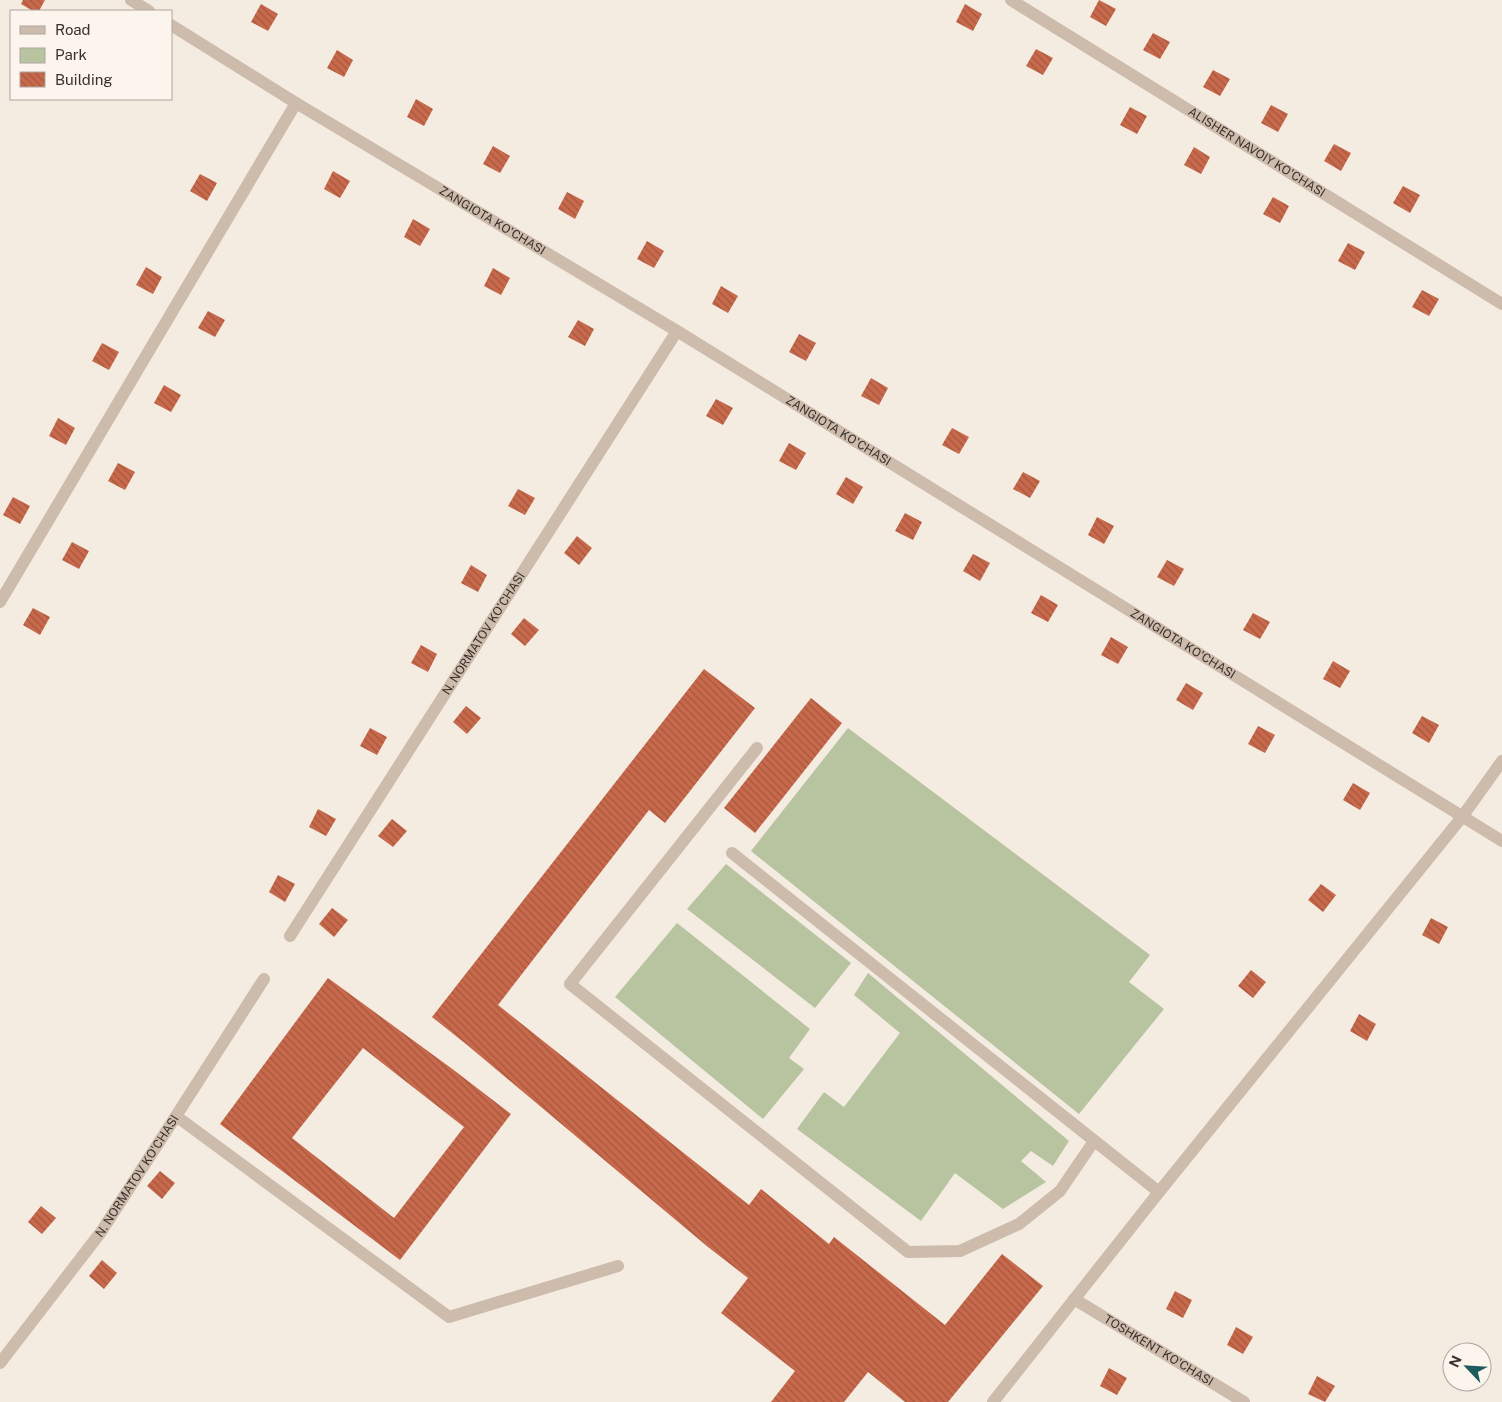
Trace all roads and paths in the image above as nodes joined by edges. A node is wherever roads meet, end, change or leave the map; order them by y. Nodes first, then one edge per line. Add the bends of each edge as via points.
1 (131, 0) edge
2 (1011, 0) edge
3 (147, 10) edge
4 (172, 26) edge
5 (296, 103) junction
6 (1502, 304) edge
7 (677, 331) junction
8 (0, 602) edge
9 (757, 748) dead end
10 (1502, 760) edge
11 (1462, 817) junction
12 (1502, 841) edge
13 (732, 852) dead end
14 (290, 936) dead end
15 (264, 979) dead end
16 (176, 1116) junction
17 (1094, 1141) junction
18 (1159, 1192) junction
19 (618, 1266) dead end
20 (1074, 1299) junction
21 (0, 1363) edge
22 (993, 1402) edge
23 (1244, 1402) edge

1 - 3 street
2 - 6 street, ALISHER NAVOIY KO'CHASI
4 - 5 street, ZANGIOTA KO'CHASI
5 - 7 street, ZANGIOTA KO'CHASI
5 - 8 street
7 - 11 street, ZANGIOTA KO'CHASI
7 - 14 street, N. NORMATOV KO'CHASI
9 - 17 street via 570,984 908,1252 960,1251 1019,1224 1060,1191
10 - 11 street
11 - 12 street, ZANGIOTA KO'CHASI
11 - 18 street
13 - 17 street
15 - 16 street, N. NORMATOV KO'CHASI
16 - 19 street via 449,1317
16 - 21 street, N. NORMATOV KO'CHASI via 101,1232
17 - 18 street
18 - 20 street
20 - 22 street
20 - 23 street, TOSHKENT KO'CHASI

